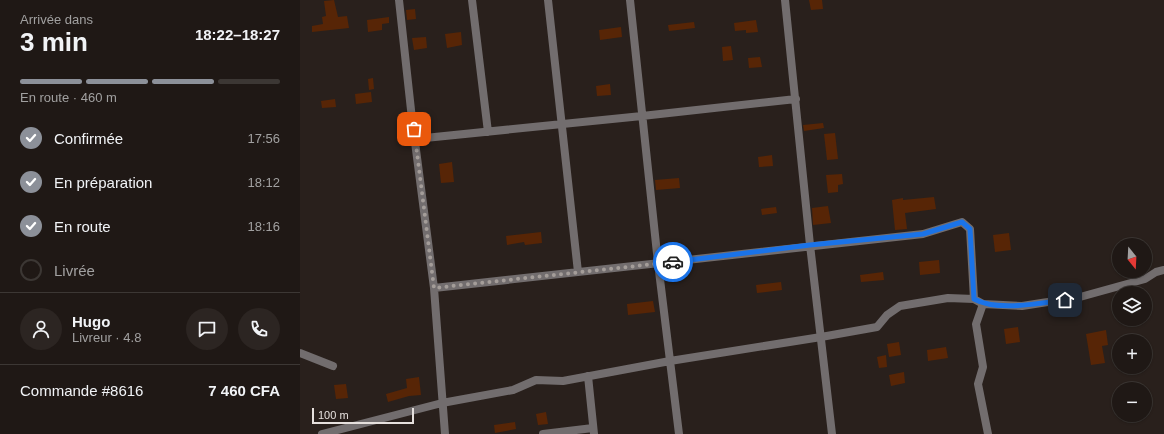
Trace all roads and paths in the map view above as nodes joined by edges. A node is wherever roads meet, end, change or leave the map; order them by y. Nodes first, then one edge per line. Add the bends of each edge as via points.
1 (399, 0) edge
2 (472, 0) edge
3 (548, 0) edge
4 (630, 0) edge
5 (785, 0) edge
6 (796, 99) junction
7 (642, 116) junction
8 (562, 124) junction
9 (488, 132) junction
10 (415, 139) junction
11 (810, 245) junction
12 (658, 264) junction
13 (1164, 270) edge
14 (578, 272) junction
15 (434, 288) junction
16 (974, 299) junction
17 (983, 304) junction
18 (821, 337) junction
19 (300, 353) edge
20 (670, 361) junction
21 (333, 366) dead end
22 (588, 376) junction
23 (442, 403) junction
24 (594, 431) edge
25 (322, 434) edge
26 (444, 434) edge
27 (543, 434) edge
28 (679, 434) edge
29 (832, 434) edge
30 (988, 434) edge

1 - 10 street
2 - 9 street
3 - 8 street
4 - 7 street
5 - 6 street
6 - 7 street
6 - 11 street
7 - 8 street
7 - 12 street
8 - 9 street
8 - 14 street
9 - 10 street
10 - 15 street
11 - 12 street
11 - 16 street via 923,234 962,222 970,229
11 - 18 street
12 - 14 street
12 - 20 street
13 - 17 street via 1145,279 1080,297 1022,306
14 - 15 street
15 - 23 street
16 - 17 street
16 - 18 street via 948,298 900,306 887,315 877,327
17 - 30 street via 976,324 983,366 978,384
18 - 20 street
18 - 29 street
19 - 21 street
20 - 22 street
20 - 28 street
22 - 23 street via 563,381 536,380 513,390
22 - 24 street
23 - 25 street
23 - 26 street
24 - 27 street

